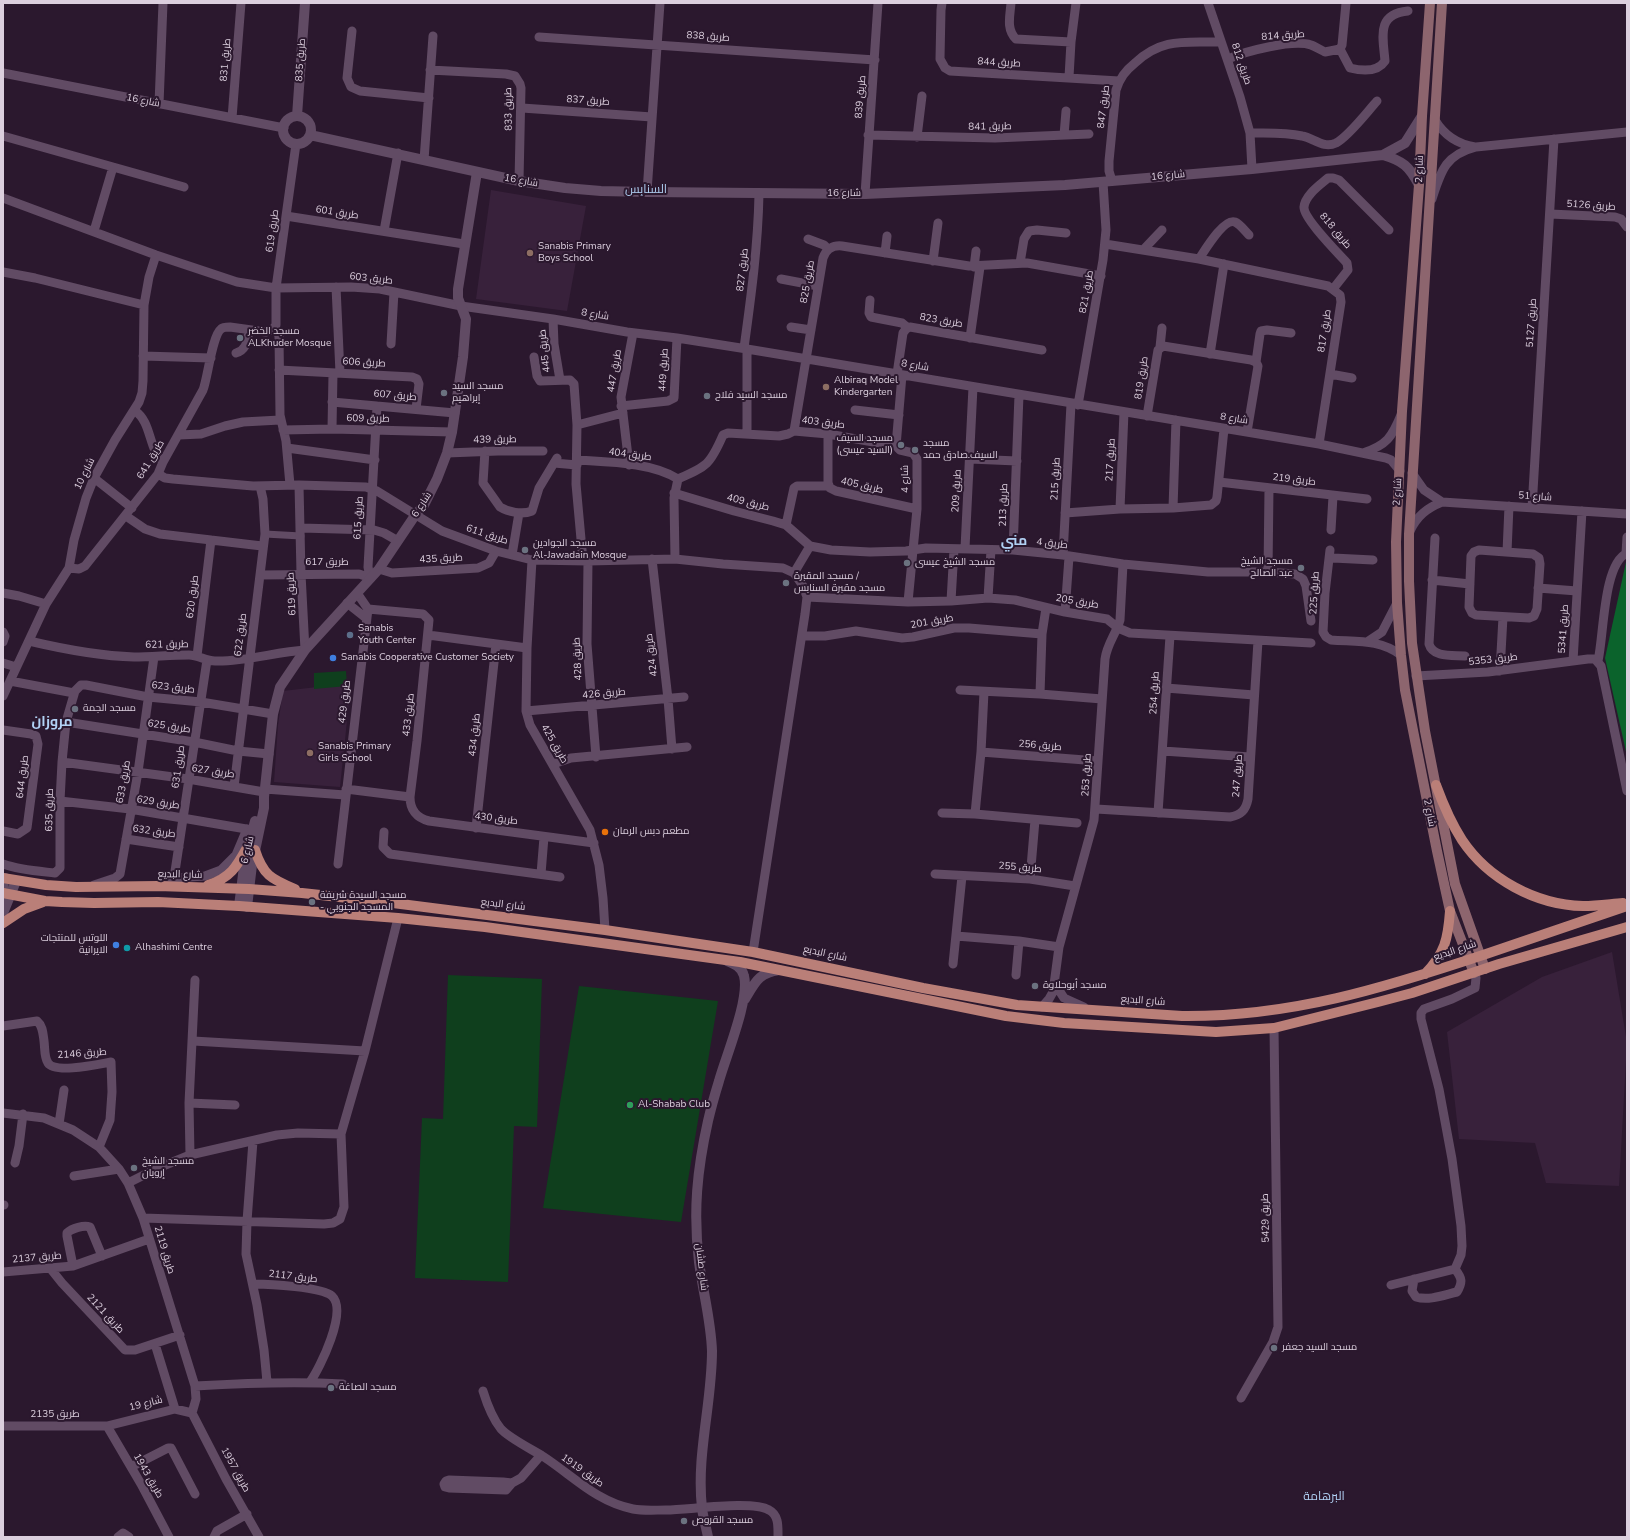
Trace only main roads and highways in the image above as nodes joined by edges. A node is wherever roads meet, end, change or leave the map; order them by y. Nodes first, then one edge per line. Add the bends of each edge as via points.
1 (1430, 3) edge
2 (1442, 3) edge
3 (1436, 785) junction
4 (4, 881) edge
5 (201, 888) junction
6 (302, 893) junction
7 (7, 894) edge
8 (45, 901) junction
9 (1627, 904) edge
10 (1450, 911) junction
11 (3, 923) edge
12 (1627, 927) edge
13 (1479, 956) junction
14 (1469, 959) junction
15 (1485, 969) junction
16 (1474, 973) junction
17 (1424, 974) junction

1 - 10 main road, شارع 2 via 1420,185 1402,411 1396,542 1401,655 1406,690
2 - 3 main road, شارع 2 via 1409,534 1410,610 1416,676
3 - 9 main road via 1450,819 1470,850 1491,871 1510,884 1544,899 1563,904
3 - 13 main road, شارع 2 via 1455,884
4 - 5 main road, شارع البديع via 85,887
5 - 6 main road, شارع البديع
5 - 6 main road via 228,876 252,848 267,875
6 - 17 main road, شارع البديع via 605,930 753,952 994,1001 1042,1007 1182,1016 1265,1012 1335,999
7 - 8 main road
8 - 11 main road via 24,909
8 - 16 main road via 244,906 485,927 719,959 1031,1020 1155,1029 1216,1032 1274,1028 1412,994
9 - 13 main road, شارع البديع
10 - 14 main road, شارع 2
10 - 17 main road via 1449,931 1444,950
12 - 15 main road
13 - 14 main road, شارع البديع
13 - 15 main road, شارع 2
14 - 16 main road, شارع 2
14 - 17 main road, شارع البديع
15 - 16 main road

